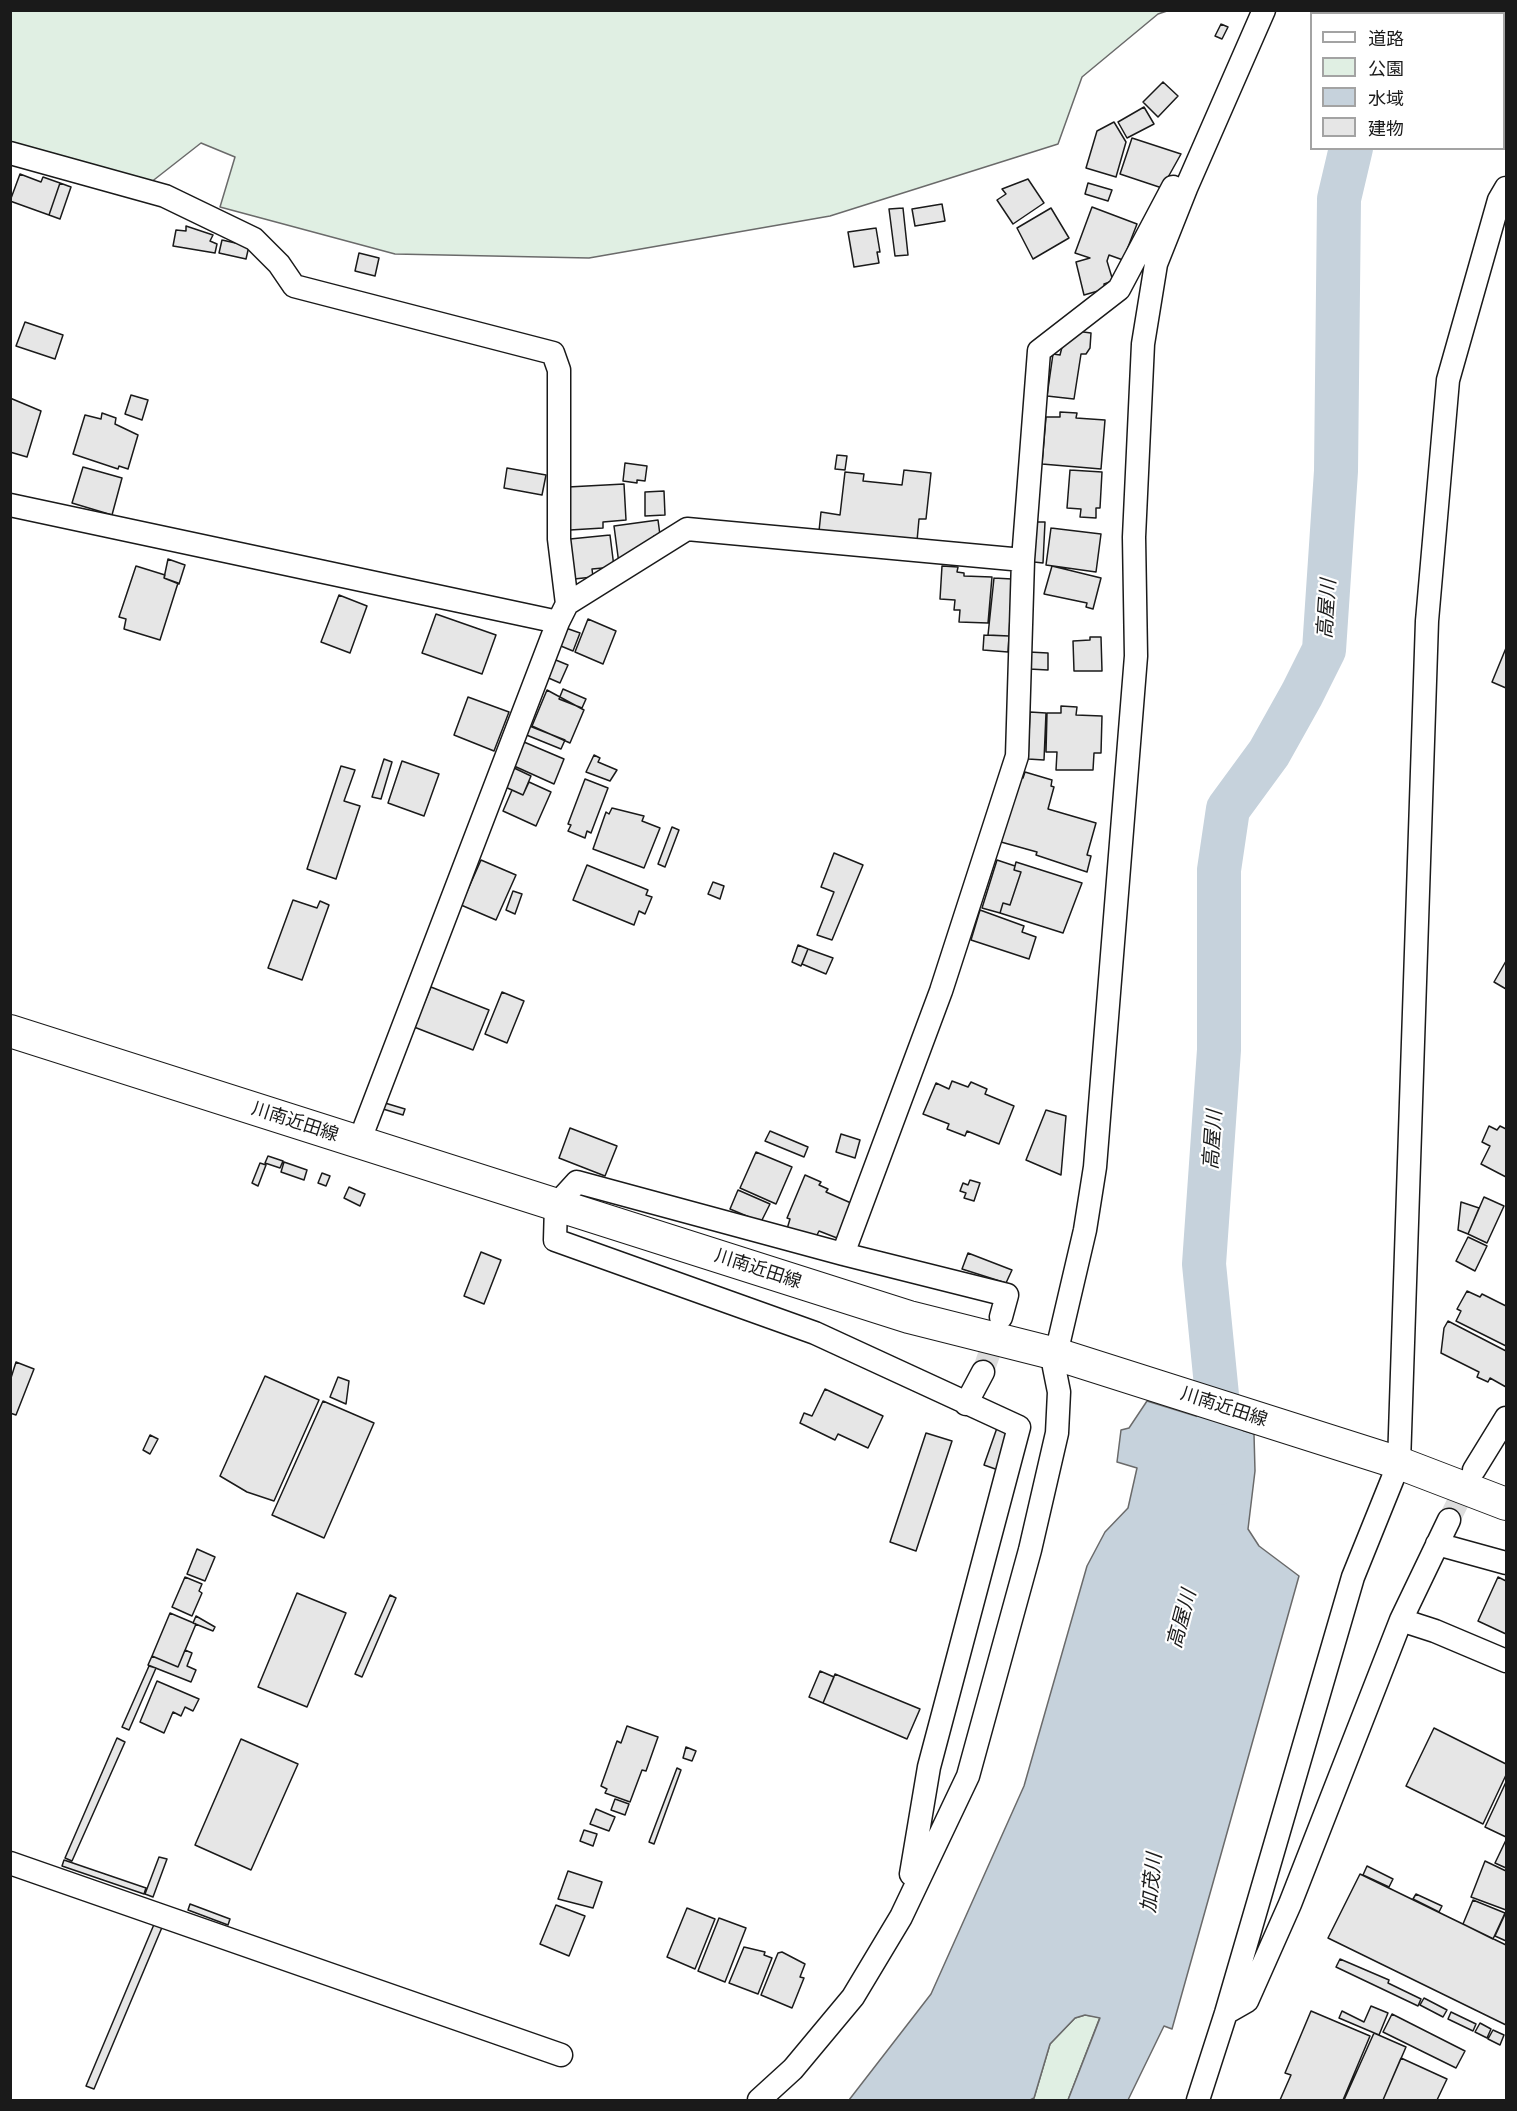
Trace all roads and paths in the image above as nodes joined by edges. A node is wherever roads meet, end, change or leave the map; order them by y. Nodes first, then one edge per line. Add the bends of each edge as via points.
1 (1264, 10) edge
2 (10, 153) edge
3 (1187, 186) junction
4 (1506, 188) edge
5 (10, 505) edge
6 (1023, 560) junction
7 (563, 613) junction
8 (10, 1031) edge
9 (358, 1142) junction
10 (556, 1205) junction
11 (843, 1254) junction
12 (1001, 1317) tunnel mouth
13 (1069, 1358) junction
14 (983, 1372) tunnel mouth
15 (966, 1404) junction
16 (1506, 1418) edge
17 (1499, 1449) edge
18 (1385, 1458) junction
19 (1474, 1470) tunnel mouth
20 (1506, 1504) edge
21 (1449, 1520) tunnel mouth
22 (1437, 1545) junction
23 (1506, 1563) edge
24 (1401, 1620) junction
25 (1506, 1662) edge
26 (10, 1863) edge
27 (901, 1917) junction
28 (1226, 2013) junction
29 (561, 2055) dead end
30 (759, 2100) edge
31 (1198, 2100) edge

1 - 3 street
2 - 7 street via 165,196 254,239 294,286 553,353 559,370
3 - 6 street via 1175,183 1119,289 1039,351
3 - 13 street via 1156,264 1143,344 1134,537 1136,656 1096,1155
4 - 18 street via 1499,200 1448,380 1427,621
5 - 7 street
6 - 7 street via 687,529
6 - 11 street via 1017,756 942,991
7 - 9 street
8 - 9 main road, 川南近田線
9 - 10 main road, 川南近田線
10 - 11 street via 577,1182
10 - 13 main road, 川南近田線 via 909,1317
10 - 15 street via 555,1240 815,1333
11 - 12 street via 1006,1295
13 - 18 main road, 川南近田線
13 - 27 street via 1054,1367 1059,1392 1057,1433 1024,1573 968,1776
14 - 15 street
15 - 27 street via 1019,1427 928,1767 914,1869 894,1905
16 - 17 street
17 - 19 street
18 - 20 main road, 川南近田線
18 - 28 street
21 - 22 street
22 - 23 street
22 - 24 street
24 - 25 street via 1435,1630
24 - 28 street via 1290,1904 1246,2001
26 - 29 street
27 - 30 street via 853,1997 793,2069
28 - 31 street

